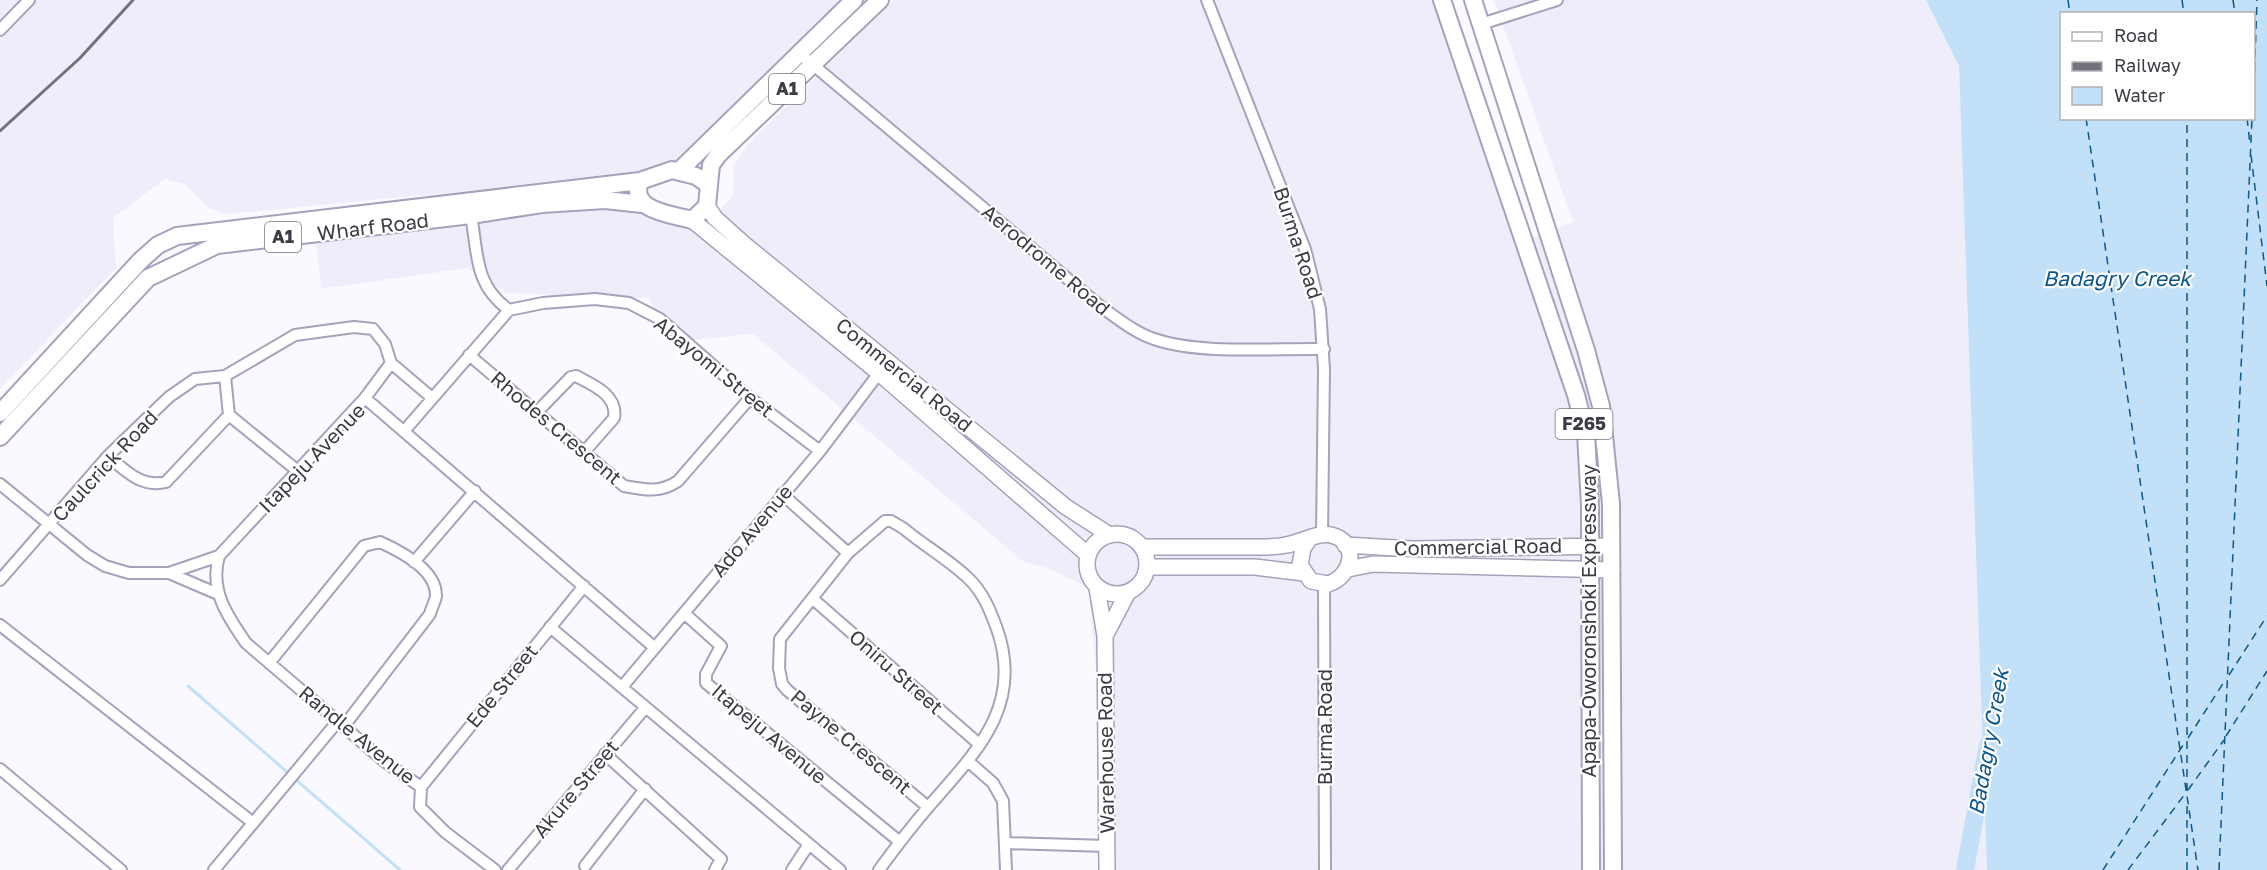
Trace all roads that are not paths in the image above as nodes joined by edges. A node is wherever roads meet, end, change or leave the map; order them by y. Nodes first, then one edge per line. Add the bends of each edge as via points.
1 (28, 0) edge
2 (854, 0) edge
3 (880, 0) edge
4 (1207, 0) edge
5 (1442, 0) edge
6 (1473, 0) edge
7 (1557, 0) edge
8 (1481, 24) junction
9 (0, 30) edge
10 (799, 53) junction
11 (812, 64) junction
12 (680, 170) junction
13 (640, 181) junction
14 (709, 185) junction
15 (642, 204) junction
16 (707, 206) junction
17 (471, 215) junction
18 (692, 220) junction
19 (509, 310) junction
20 (1324, 349) junction
21 (469, 356) junction
22 (391, 363) junction
23 (879, 374) junction
24 (225, 376) junction
25 (431, 397) junction
26 (365, 398) junction
27 (750, 398) junction
28 (538, 411) junction
29 (0, 413) edge
30 (229, 415) junction
31 (405, 430) junction
32 (0, 437) edge
33 (585, 451) junction
34 (820, 451) junction
35 (108, 456) junction
36 (299, 472) junction
37 (0, 484) edge
38 (475, 491) junction
39 (782, 494) junction
40 (51, 524) junction
41 (1108, 534) junction
42 (1315, 538) junction
43 (1345, 544) junction
44 (1590, 545) junction
45 (1611, 546) junction
46 (1143, 547) junction
47 (848, 553) junction
48 (1087, 554) junction
49 (219, 556) junction
50 (414, 562) junction
51 (1147, 567) junction
52 (1348, 569) junction
53 (1612, 570) junction
54 (1589, 572) junction
55 (169, 573) junction
56 (1304, 573) junction
57 (0, 580) edge
58 (1324, 584) junction
59 (584, 586) junction
60 (1097, 588) junction
61 (218, 594) junction
62 (1127, 594) junction
63 (813, 599) junction
64 (684, 613) junction
65 (0, 625) edge
66 (550, 627) junction
67 (1105, 636) junction
68 (655, 648) junction
69 (269, 663) junction
70 (622, 687) junction
71 (645, 708) junction
72 (341, 724) junction
73 (979, 744) junction
74 (605, 754) junction
75 (969, 762) junction
76 (0, 769) edge
77 (421, 787) junction
78 (645, 789) junction
79 (928, 807) junction
80 (252, 822) junction
81 (900, 842) junction
82 (1005, 843) junction
83 (809, 844) junction
84 (1107, 846) junction
85 (585, 866) dead end
86 (121, 870) edge
87 (214, 870) edge
88 (495, 870) edge
89 (508, 870) edge
90 (715, 870) edge
91 (792, 870) edge
92 (840, 870) edge
93 (879, 870) edge
94 (1006, 870) edge
95 (1107, 870) edge
96 (1325, 870) edge
97 (1590, 870) edge
98 (1613, 870) edge

1 - 9 street
2 - 10 main road, A1
3 - 11 main road, A1
4 - 20 street, Burma Road via 1305,249 1320,309
5 - 44 main road, Apapa-Oworonshoki Expressway / F265 via 1576,395 1586,434
6 - 8 main road, Apapa-Oworonshoki Expressway / F265
7 - 8 street
8 - 45 main road, Apapa-Oworonshoki Expressway / F265 via 1601,406 1608,460
10 - 11 street, Aerodrome Road
10 - 12 main road, A1
11 - 14 main road, A1 via 718,155 711,165
11 - 20 street, Aerodrome Road via 1100,306 1128,325 1154,339 1188,347
12 - 13 main road, Wharf Road
12 - 14 main road
13 - 15 main road via 636,192
13 - 29 main road, Wharf Road / A1 via 177,236 158,245 141,260
14 - 16 main road
15 - 17 main road, Wharf Road / A1 via 605,200 552,203
15 - 18 main road, Wharf Road
16 - 18 main road
16 - 41 main road, Commercial Road via 753,252 1066,507
17 - 19 street via 482,277 492,297
17 - 32 main road, Wharf Road / A1 via 217,245 157,272
18 - 23 main road, Commercial Road
19 - 21 street
19 - 27 street, Abayomi Street via 595,299 629,303 660,319
20 - 42 street, Burma Road
21 - 25 street
21 - 28 street, Rhodes Crescent
22 - 24 street, Caulcrick Road via 385,344 373,329 354,327 296,335
22 - 25 street, Caulcrick Road
22 - 26 street
23 - 34 street, Ado Avenue
23 - 48 main road, Commercial Road
24 - 30 street
24 - 35 street, Caulcrick Road via 195,379 169,398
25 - 31 street
26 - 31 street, Itapeju Avenue
26 - 36 street, Itapeju Avenue
27 - 33 street, Rhodes Crescent via 668,489 624,486
27 - 34 street, Abayomi Street
28 - 33 street, Rhodes Crescent
28 - 33 street via 571,377 597,387 614,402 614,418
30 - 35 street via 166,482 135,479
30 - 36 street
31 - 38 street, Itapeju Avenue
34 - 39 street, Ado Avenue
35 - 40 street, Caulcrick Road
36 - 49 street, Itapeju Avenue
37 - 40 street, Itapeju Avenue
38 - 50 street
38 - 59 street, Itapeju Avenue
39 - 47 street
39 - 64 street, Ado Avenue
40 - 55 street, Itapeju Avenue via 105,566 129,573
40 - 57 street, Caulcrick Road
41 - 46 main road via 1127,535
41 - 48 main road
42 - 43 main road via 1331,535
42 - 46 main road via 1281,546
42 - 56 main road via 1300,556
43 - 44 main road, Commercial Road via 1413,549
43 - 52 main road via 1350,560
44 - 45 main road, Commercial Road
44 - 54 main road, Apapa-Oworonshoki Expressway / F265
45 - 53 main road, Apapa-Oworonshoki Expressway / F265
46 - 51 main road
47 - 63 street, Payne Crescent
47 - 73 street, Payne Crescent via 879,525 891,520 968,578 988,604 1000,639 1004,672 1002,702 994,726
48 - 60 main road via 1088,574
49 - 55 street, Itapeju Avenue
49 - 61 street
50 - 69 street via 380,542 364,546
50 - 72 street via 428,575 436,595 430,614
51 - 56 main road via 1255,567
51 - 62 main road via 1138,585
52 - 54 main road, Commercial Road via 1373,564 1453,564
52 - 58 main road via 1336,582
53 - 54 main road, Commercial Road
53 - 98 main road, Apapa-Oworonshoki Expressway / F265
54 - 97 main road, Apapa-Oworonshoki Expressway / F265
55 - 61 street
56 - 58 main road
58 - 96 street, Burma Road
59 - 66 street, Ede Street
59 - 68 street, Itapeju Avenue
60 - 62 main road via 1110,594
60 - 67 main road, Warehouse Road
61 - 69 street, Randle Avenue via 246,643
62 - 67 main road, Warehouse Road
63 - 73 street, Oniru Street
63 - 79 street, Payne Crescent via 780,639 782,684
64 - 68 street, Ado Avenue
64 - 81 street, Itapeju Avenue via 721,646 706,674 706,683
65 - 80 street
66 - 70 street
66 - 77 street, Ede Street
67 - 84 main road, Warehouse Road
68 - 70 street, Ado Avenue
69 - 72 street, Randle Avenue
70 - 71 street
71 - 74 street, Akure Street
71 - 83 street
72 - 77 street, Randle Avenue
72 - 80 street
73 - 75 street
74 - 78 street
74 - 89 street, Akure Street
75 - 79 street
75 - 82 street via 999,790
76 - 86 street
77 - 88 street, Randle Avenue via 420,807 445,832
78 - 85 street
78 - 90 street via 721,859
79 - 81 street
80 - 87 street
81 - 93 street
82 - 84 street
82 - 94 street
83 - 91 street
83 - 92 street
84 - 95 main road, Warehouse Road

